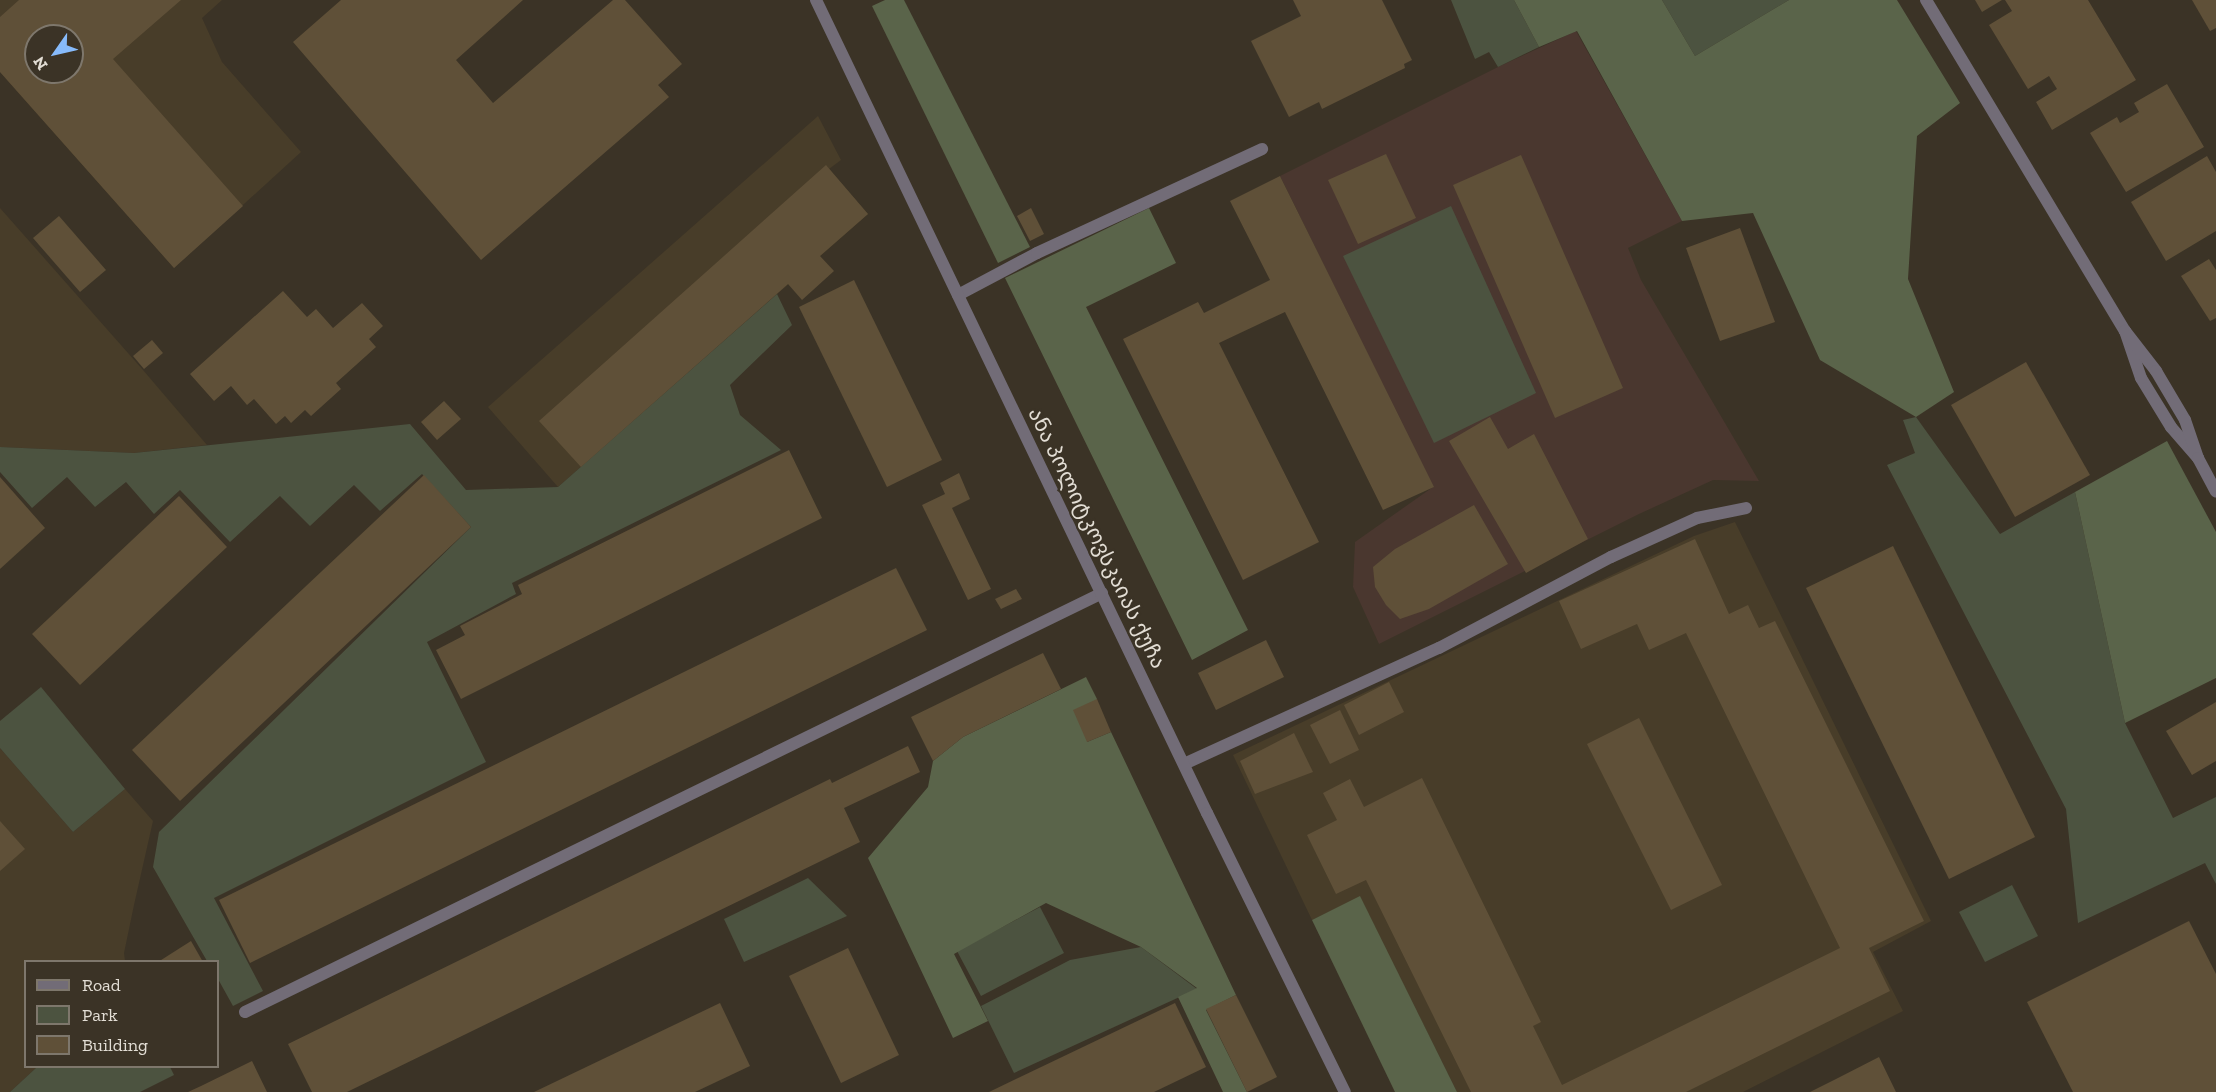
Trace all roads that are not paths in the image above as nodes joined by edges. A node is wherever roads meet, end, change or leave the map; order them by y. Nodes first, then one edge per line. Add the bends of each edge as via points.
1 (816, 0) edge
2 (1926, 0) edge
3 (1262, 149) dead end
4 (958, 295) junction
5 (2216, 492) edge
6 (1746, 508) dead end
7 (1102, 593) junction
8 (1184, 764) junction
9 (245, 1012) dead end
10 (1345, 1092) edge

1 - 4 street, ანა პოლიტკოვსკაიას ქუჩა
2 - 5 street via 2125,332 2156,371 2185,420 2198,458
3 - 4 street via 1037,253
4 - 7 street, ანა პოლიტკოვსკაიას ქუჩა
6 - 8 street via 1697,518 1665,532 1439,648
7 - 8 street, ანა პოლიტკოვსკაიას ქუჩა
7 - 9 street
8 - 10 street, ანა პოლიტკოვსკაიას ქუჩა

